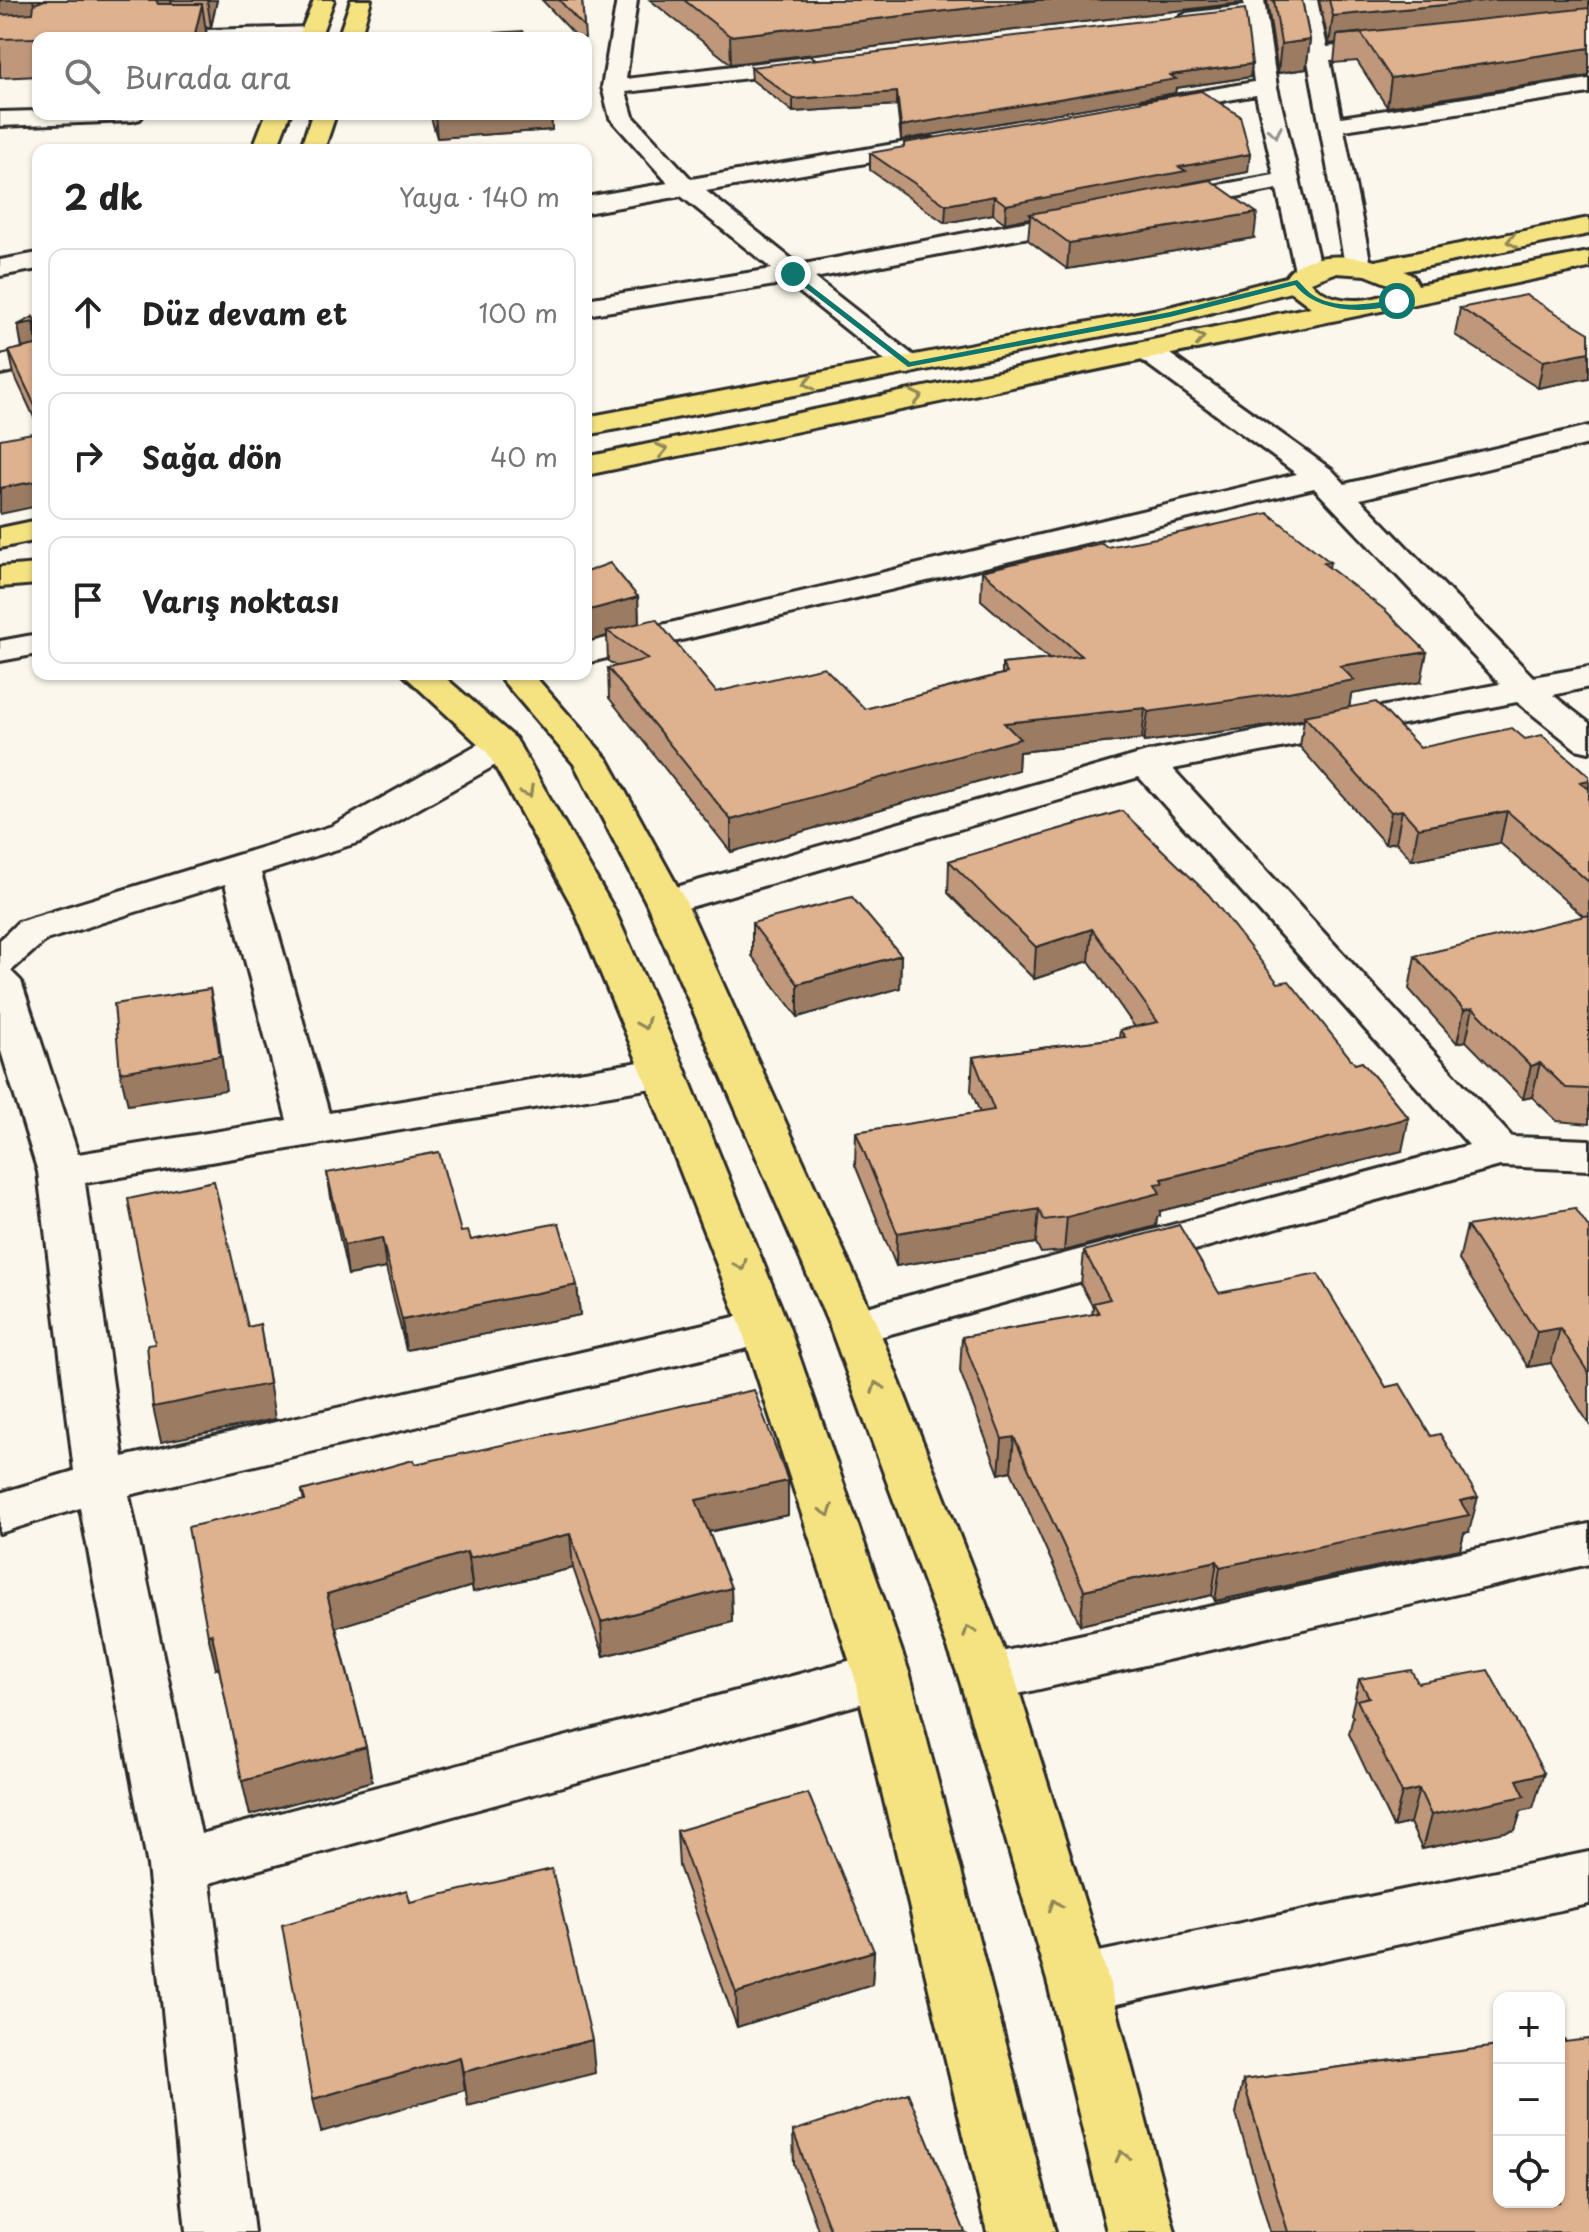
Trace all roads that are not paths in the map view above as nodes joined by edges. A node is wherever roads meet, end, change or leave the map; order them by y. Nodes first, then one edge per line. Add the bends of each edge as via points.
1 (324, 0) edge
2 (361, 0) edge
3 (1307, 0) edge
4 (632, 1) edge
5 (1255, 6) edge
6 (1163, 22) edge
7 (312, 32) edge
8 (351, 32) edge
9 (1422, 44) edge
10 (1316, 55) junction
11 (835, 60) edge
12 (1589, 86) edge
13 (613, 87) junction
14 (1266, 87) junction
15 (1125, 112) edge
16 (0, 119) edge
17 (99, 120) edge
18 (276, 120) edge
19 (322, 120) edge
20 (1333, 125) junction
21 (952, 141) edge
22 (266, 144) edge
23 (314, 144) edge
24 (1285, 180) junction
25 (685, 187) junction
26 (592, 204) edge
27 (1146, 207) edge
28 (1116, 213) edge
29 (1589, 226) edge
30 (1589, 260) edge
31 (32, 262) edge
32 (1366, 267) junction
33 (0, 268) edge
34 (793, 274) junction
35 (1302, 277) junction
36 (1405, 296) junction
37 (592, 306) edge
38 (1352, 307) junction
39 (1146, 350) junction
40 (32, 358) edge
41 (0, 365) edge
42 (908, 365) junction
43 (592, 425) edge
44 (1589, 435) edge
45 (592, 465) edge
46 (1330, 486) junction
47 (32, 531) edge
48 (0, 538) edge
49 (32, 574) edge
50 (0, 577) edge
51 (32, 645) edge
52 (0, 651) edge
53 (592, 652) edge
54 (1589, 677) edge
55 (427, 680) edge
56 (519, 680) edge
57 (1526, 691) junction
58 (1589, 741) edge
59 (502, 746) junction
60 (1147, 763) junction
61 (240, 866) junction
62 (666, 902) junction
63 (0, 962) edge
64 (0, 981) edge
65 (664, 1072) junction
66 (312, 1130) junction
67 (1500, 1151) junction
68 (1589, 1155) edge
69 (61, 1172) junction
70 (765, 1327) junction
71 (854, 1327) junction
72 (101, 1482) junction
73 (0, 1513) edge
74 (1589, 1544) edge
75 (882, 1675) junction
76 (987, 1678) junction
77 (178, 1866) junction
78 (1589, 1878) edge
79 (1079, 1984) junction
80 (220, 2232) edge
81 (1021, 2232) edge
82 (1141, 2232) edge

1 - 7 main road
2 - 8 main road
3 - 10 street
4 - 13 street
5 - 6 street
5 - 14 street
9 - 10 street
10 - 20 street
11 - 13 street
12 - 20 street
13 - 25 street via 622,118
14 - 15 street
14 -> 24 street
16 - 17 street via 61,127
18 - 22 main road
19 - 23 main road
20 - 32 street
21 - 25 street
24 - 27 street
24 - 35 street
25 - 26 street
25 - 34 street
28 - 34 street
29 -> 32 main road
30 - 36 main road
31 - 33 street
32 - 35 main road via 1335,265
32 - 36 main road via 1404,282
34 - 37 street
34 - 42 street
35 - 38 main road via 1308,296
35 - 42 main road via 1170,315
36 - 38 main road via 1385,305
39 -> 38 main road
45 -> 39 main road
39 - 46 street
40 - 41 street
42 -> 43 main road
44 - 46 street
46 - 53 street
46 - 57 street
47 - 48 main road
49 - 50 main road
51 - 52 street
54 - 57 street
55 - 59 main road
56 - 62 main road via 590,760
57 - 58 street
57 - 60 street
59 - 61 street via 346,834
59 -> 65 main road via 594,909
60 - 62 street
60 - 67 street
61 - 63 street via 32,931
61 - 66 street
62 - 71 main road
64 - 69 street
65 - 66 street
65 -> 70 main road
66 - 69 street
67 - 68 street
67 - 71 street
69 - 72 street
70 - 72 street
70 -> 75 main road
76 -> 71 main road
72 - 73 street
72 - 77 street
74 - 76 street
75 - 77 street
75 - 81 main road
79 -> 76 main road
77 - 80 street
78 - 79 street
82 -> 79 main road

